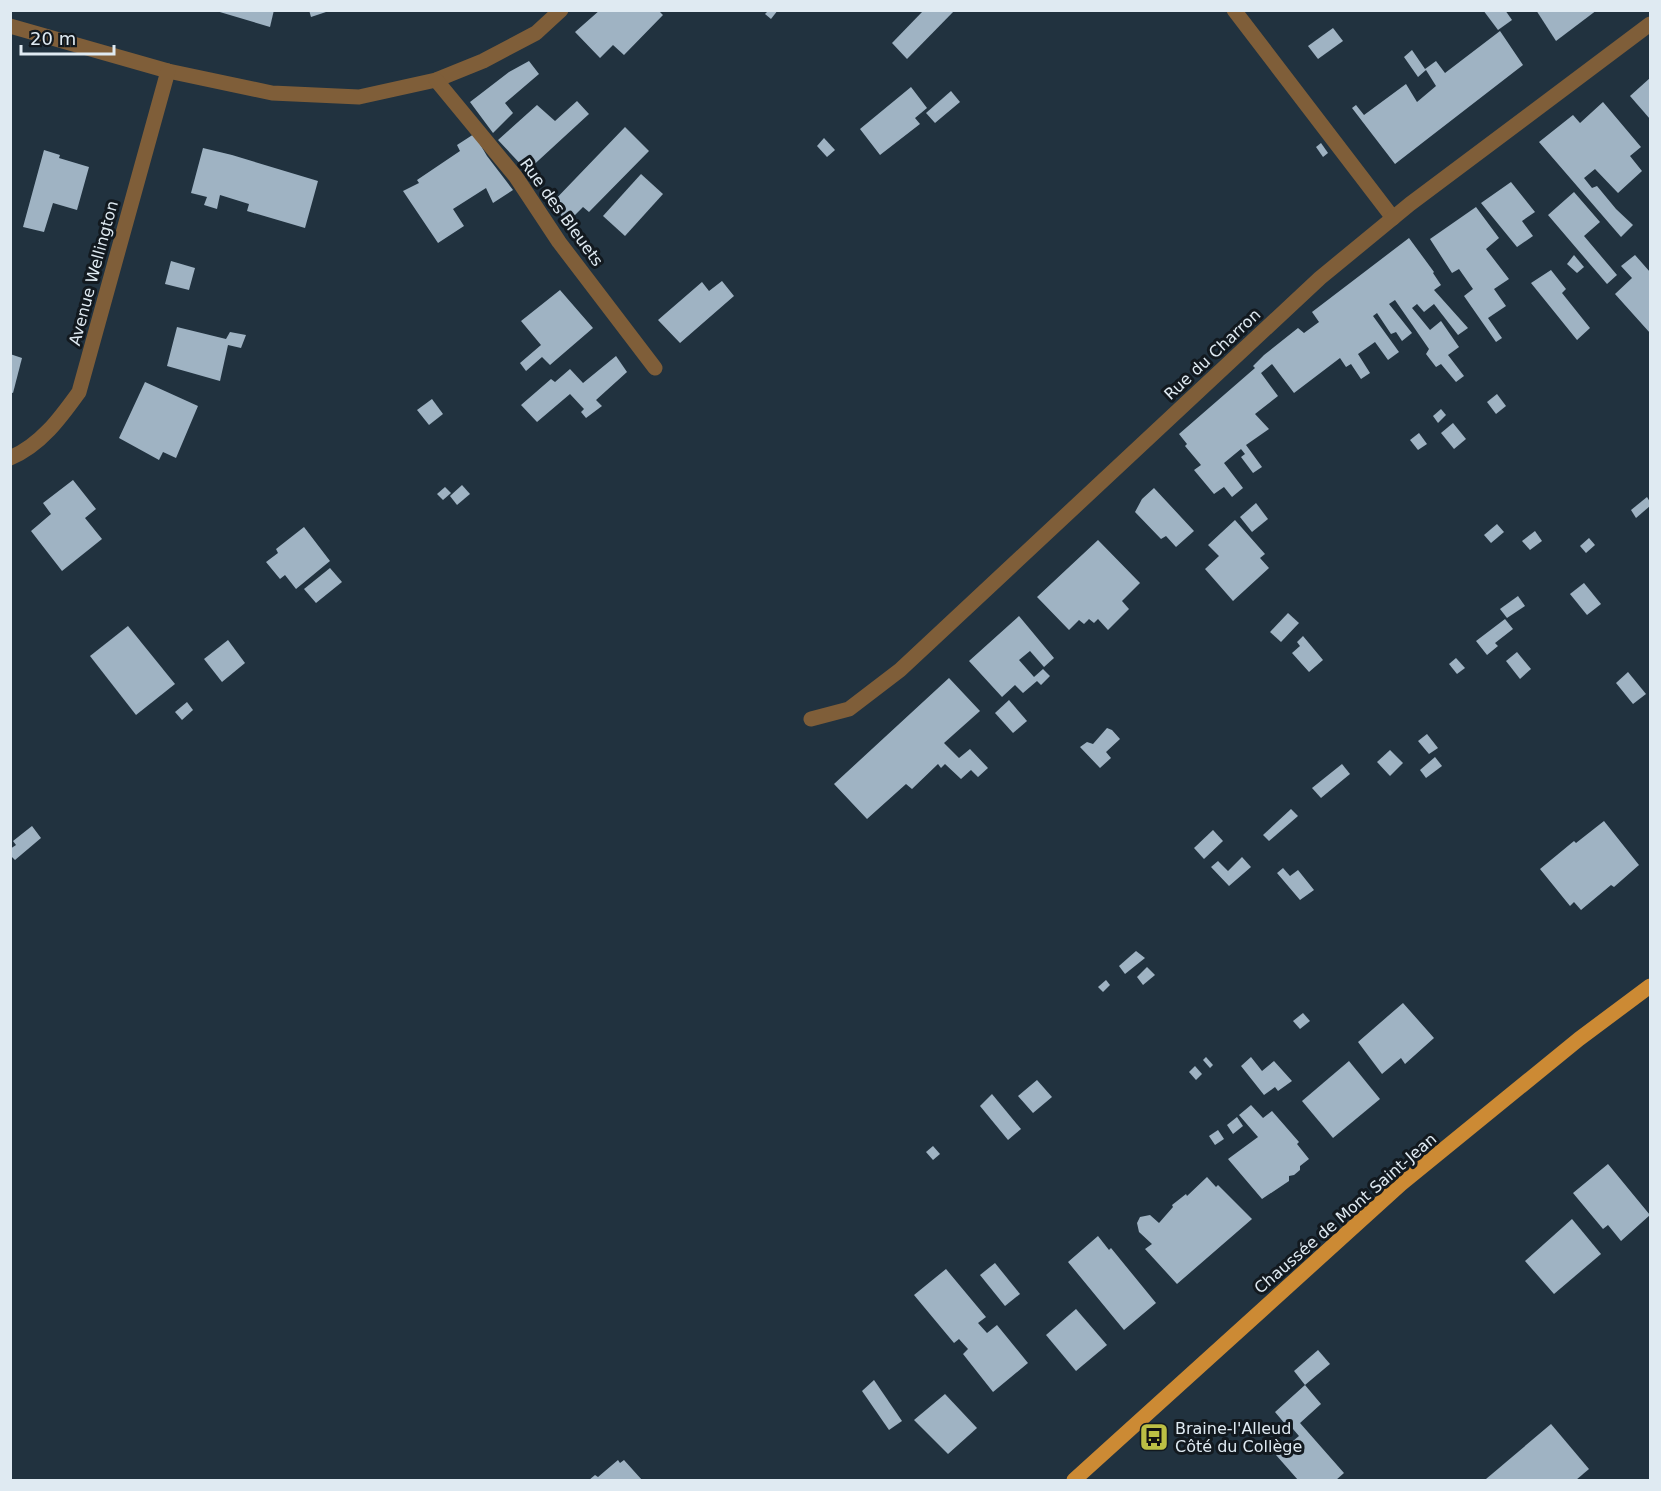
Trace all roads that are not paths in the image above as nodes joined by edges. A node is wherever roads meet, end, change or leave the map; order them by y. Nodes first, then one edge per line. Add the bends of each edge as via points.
1 (561, 10) edge
2 (1234, 10) edge
3 (1650, 24) edge
4 (10, 26) edge
5 (168, 71) junction
6 (436, 80) junction
7 (1394, 218) junction
8 (655, 368) dead end
9 (10, 458) edge
10 (811, 718) dead end
11 (1650, 986) edge
12 (1074, 1480) edge

1 - 6 street via 536,33
2 - 7 street
3 - 7 street, Rue du Charron
4 - 5 street
5 - 6 street via 272,93 359,97
5 - 9 street, Avenue Wellington via 79,392 54,427
6 - 8 street, Rue des Bleuets via 516,177 559,242
7 - 10 street, Rue du Charron via 1320,278 900,670 849,709
11 - 12 main road, Chaussée de Mont Saint-Jean via 1401,1184

